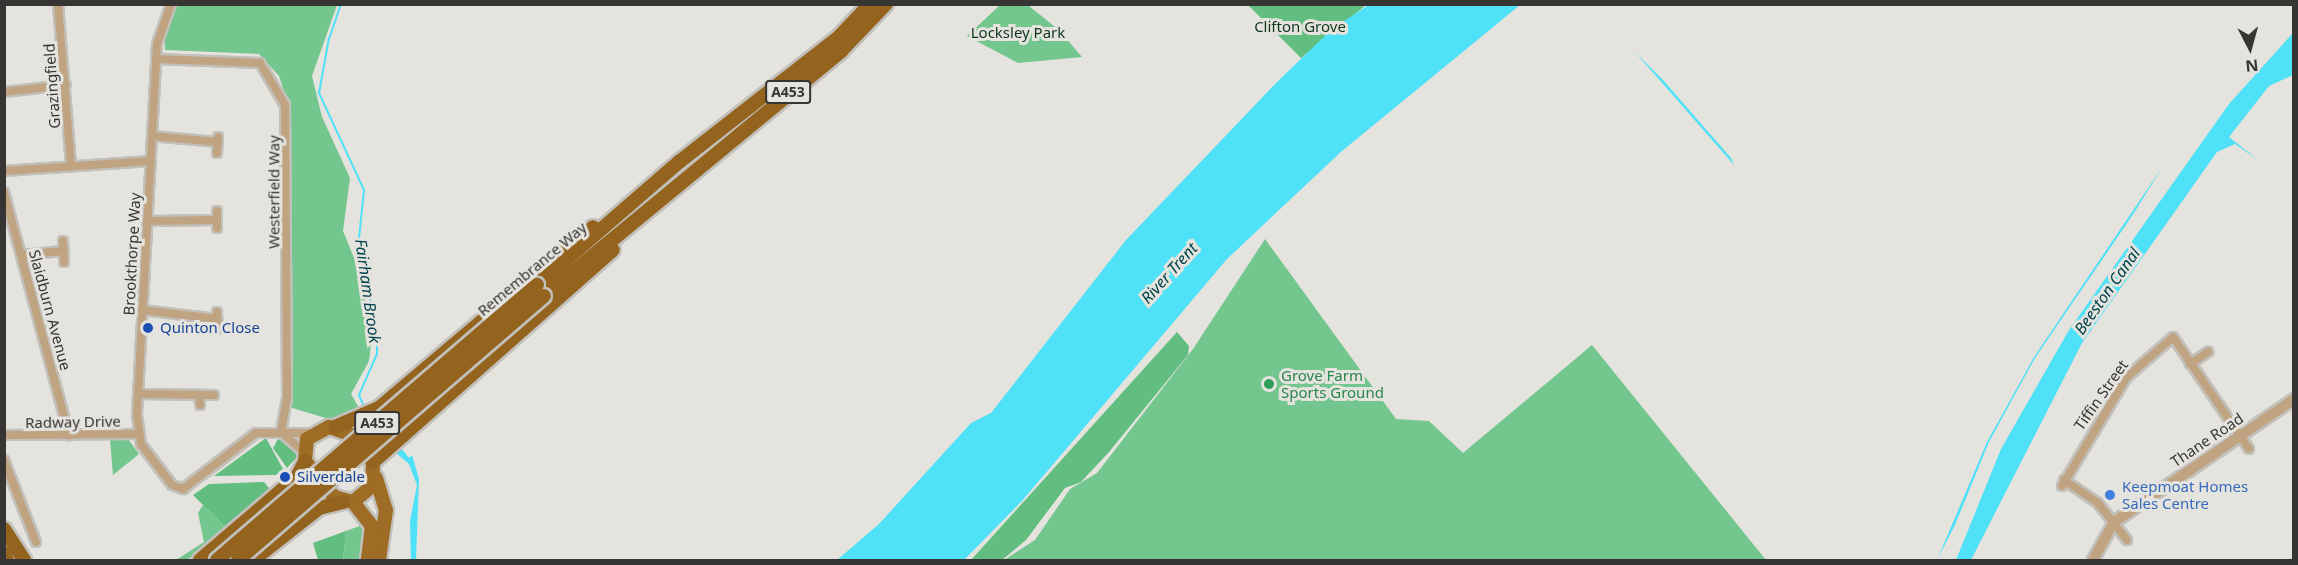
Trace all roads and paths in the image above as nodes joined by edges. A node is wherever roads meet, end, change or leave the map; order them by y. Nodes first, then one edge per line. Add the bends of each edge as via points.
1 (58, 4) edge
2 (171, 4) edge
3 (870, 4) edge
4 (886, 4) edge
5 (156, 59) junction
6 (66, 86) junction
7 (4, 92) edge
8 (152, 136) junction
9 (217, 153) dead end
10 (150, 161) junction
11 (679, 162) junction
12 (71, 166) junction
13 (4, 171) edge
14 (686, 176) junction
15 (4, 192) edge
16 (217, 220) dead end
17 (147, 221) junction
18 (21, 255) junction
19 (64, 262) dead end
20 (540, 291) junction
21 (142, 310) junction
22 (216, 329) dead end
23 (2208, 352) dead end
24 (2190, 364) junction
25 (138, 394) junction
26 (199, 394) junction
27 (214, 395) dead end
28 (2294, 399) edge
29 (200, 405) dead end
30 (335, 427) junction
31 (281, 432) junction
32 (312, 433) junction
33 (139, 434) junction
34 (69, 435) junction
35 (2240, 436) junction
36 (5, 438) edge
37 (2249, 449) dead end
38 (304, 457) junction
39 (4, 460) edge
40 (373, 462) junction
41 (376, 478) junction
42 (348, 502) junction
43 (2114, 522) junction
44 (4, 529) edge
45 (2127, 540) dead end
46 (36, 542) dead end
47 (4, 553) edge
48 (205, 559) edge
49 (7, 561) edge
50 (24, 561) edge
51 (238, 561) edge
52 (253, 561) edge
53 (368, 561) edge
54 (379, 561) edge
55 (2092, 561) edge

1 - 6 street, Grazingfield
2 - 5 street, Brookthorpe Way via 159,32
3 - 11 highway, Remembrance Way / A453 via 838,36
4 - 14 highway, Remembrance Way / A453 via 842,50
5 - 8 street, Brookthorpe Way
5 - 31 street, Westerfield Way via 260,63 285,105 287,398
6 - 7 street
6 - 12 street, Grazingfield
8 - 9 street via 218,139
8 - 10 street, Brookthorpe Way
10 - 12 street
10 - 17 street, Brookthorpe Way
11 - 20 highway, Remembrance Way / A453
11 - 30 highway via 534,274 379,408
12 - 13 street
14 - 20 highway, Remembrance Way / A453
14 - 40 highway via 621,242
15 - 18 street, Slaidburn Avenue
16 - 17 street
17 - 21 street, Brookthorpe Way
18 - 19 street via 63,246
18 - 34 street, Slaidburn Avenue
20 - 48 highway, Remembrance Way / A453, bridge
20 - 51 highway, Remembrance Way / A453, bridge
21 - 22 street via 217,316
21 - 25 street, Brookthorpe Way
23 - 24 street
24 - 35 street
24 - 43 street, Tiffin Street via 2173,337 2126,378 2063,483
25 - 26 street
25 - 33 street, Brookthorpe Way
26 - 27 street
26 - 29 street
28 - 35 street, Thane Road
30 - 32 main road, A453
30 - 40 main road, A453 via 349,434
31 - 32 street
31 - 33 street, Brookthorpe Way via 245,439 183,489 172,485 147,454
31 - 38 street
32 - 38 main road
33 - 34 street, Radway Drive
34 - 36 street, Radway Drive
35 - 37 street
35 - 43 street, Thane Road
38 - 42 main road
38 - 48 highway via 297,477
39 - 46 street
40 - 41 main road, A453
41 - 42 main road via 369,492
41 - 54 main road, A453 via 386,510
42 - 52 highway via 319,508
42 - 53 main road via 372,526
43 - 45 street, Tiffin Street
43 - 55 street, Thane Road
44 - 50 highway
47 - 49 highway

